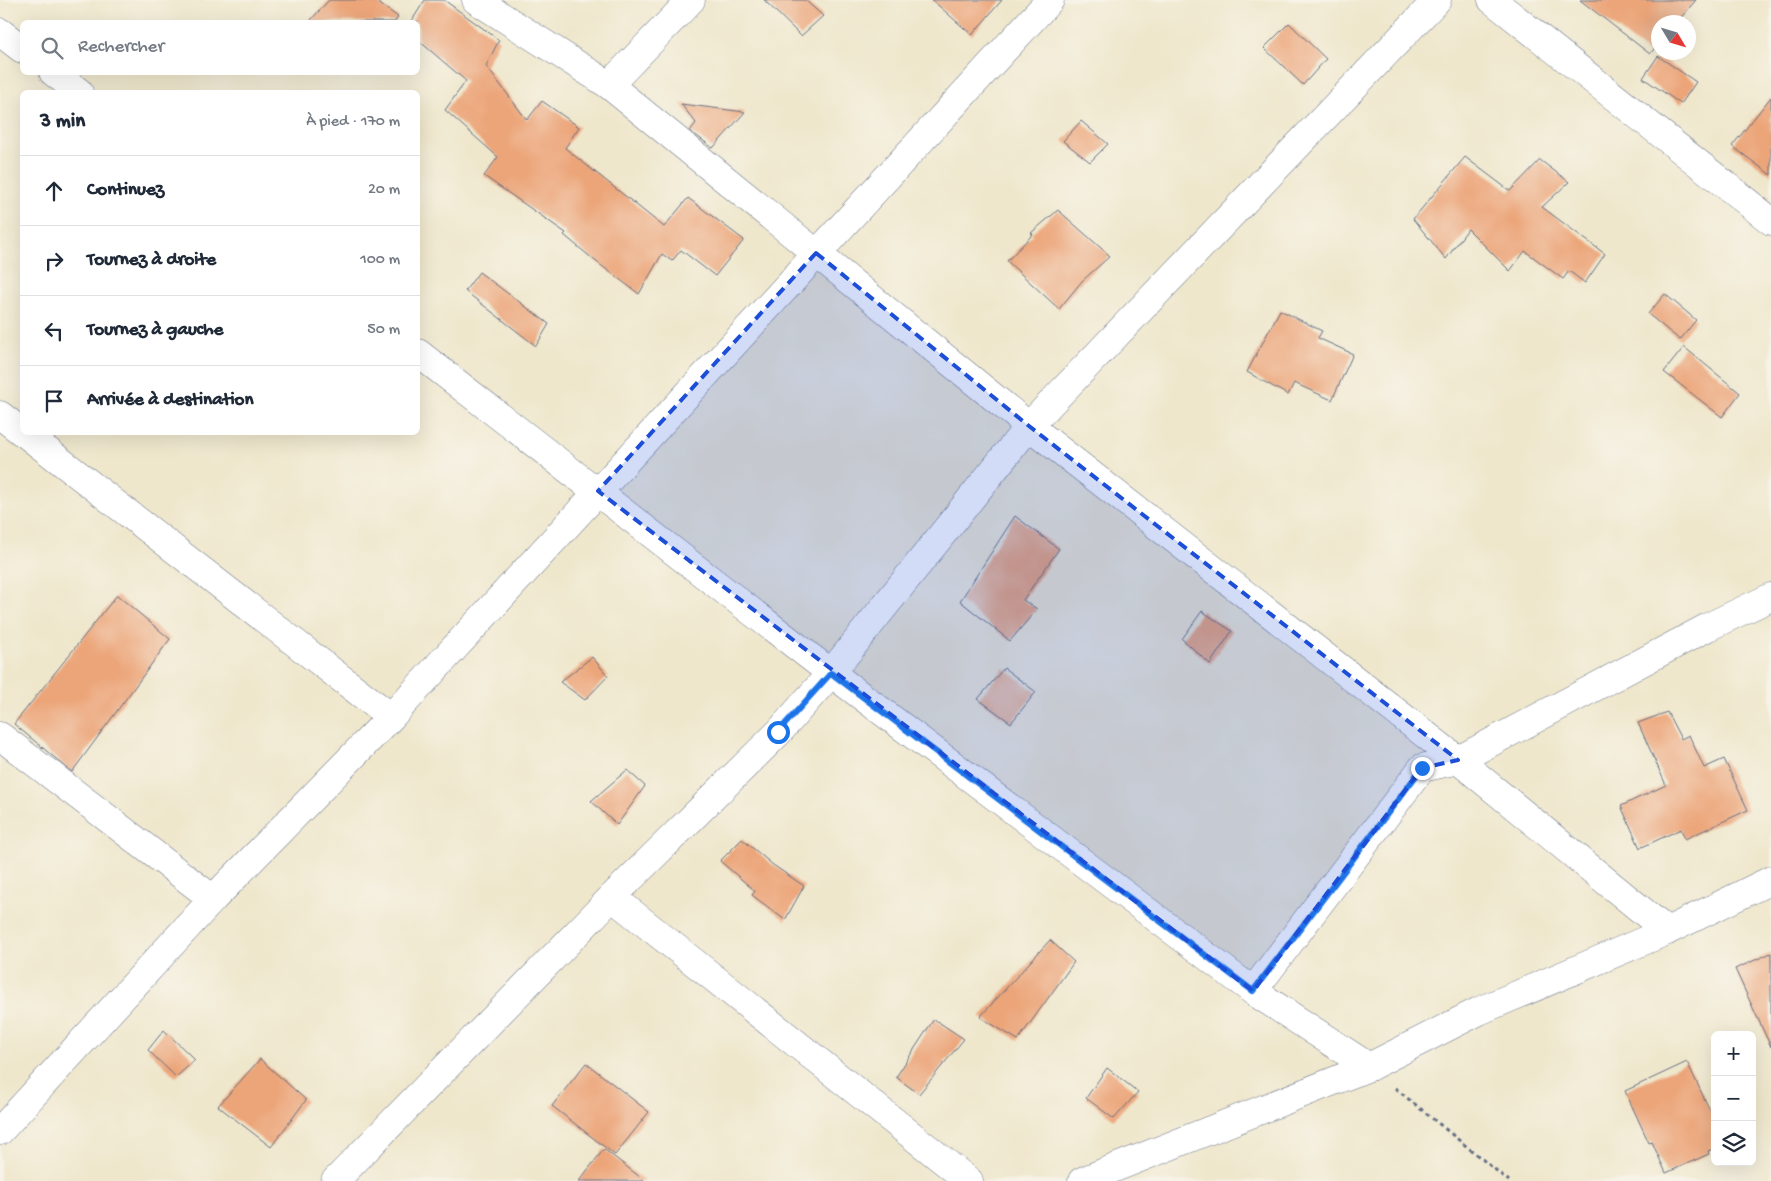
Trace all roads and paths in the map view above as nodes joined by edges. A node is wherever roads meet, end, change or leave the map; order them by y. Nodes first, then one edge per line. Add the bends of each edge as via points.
1 (476, 0) edge
2 (691, 0) edge
3 (1050, 0) edge
4 (1438, 0) edge
5 (1492, 0) edge
6 (0, 32) edge
7 (20, 47) edge
8 (57, 75) edge
9 (609, 84) junction
10 (76, 90) edge
11 (1771, 221) edge
12 (816, 252) junction
13 (420, 355) edge
14 (0, 415) edge
15 (1029, 426) junction
16 (20, 430) edge
17 (27, 435) edge
18 (598, 491) junction
19 (1771, 598) edge
20 (831, 673) junction
21 (390, 717) junction
22 (0, 736) edge
23 (1458, 760) junction
24 (1771, 880) edge
25 (612, 896) junction
26 (213, 900) junction
27 (1667, 931) junction
28 (1253, 991) junction
29 (1369, 1067) junction
30 (0, 1131) edge
31 (335, 1181) edge
32 (969, 1181) edge
33 (1082, 1181) edge
34 (1509, 1181) edge

1 - 9 street
2 - 9 street
3 - 12 street
4 - 15 street
5 - 11 street
6 - 7 street
8 - 10 street
9 - 12 street
12 - 15 street
12 - 18 street
13 - 18 street
14 - 16 street
15 - 20 street
15 - 23 street
17 - 21 street
18 - 20 street
18 - 21 street
19 - 23 street
20 - 25 street via 778,732
20 - 28 street
21 - 26 street
22 - 26 street
23 - 27 street
23 - 28 street via 1422,768
24 - 27 street
25 - 31 street
25 - 32 street
26 - 30 street
27 - 29 street via 1479,1011
28 - 29 street
29 - 33 street
29 - 34 path

